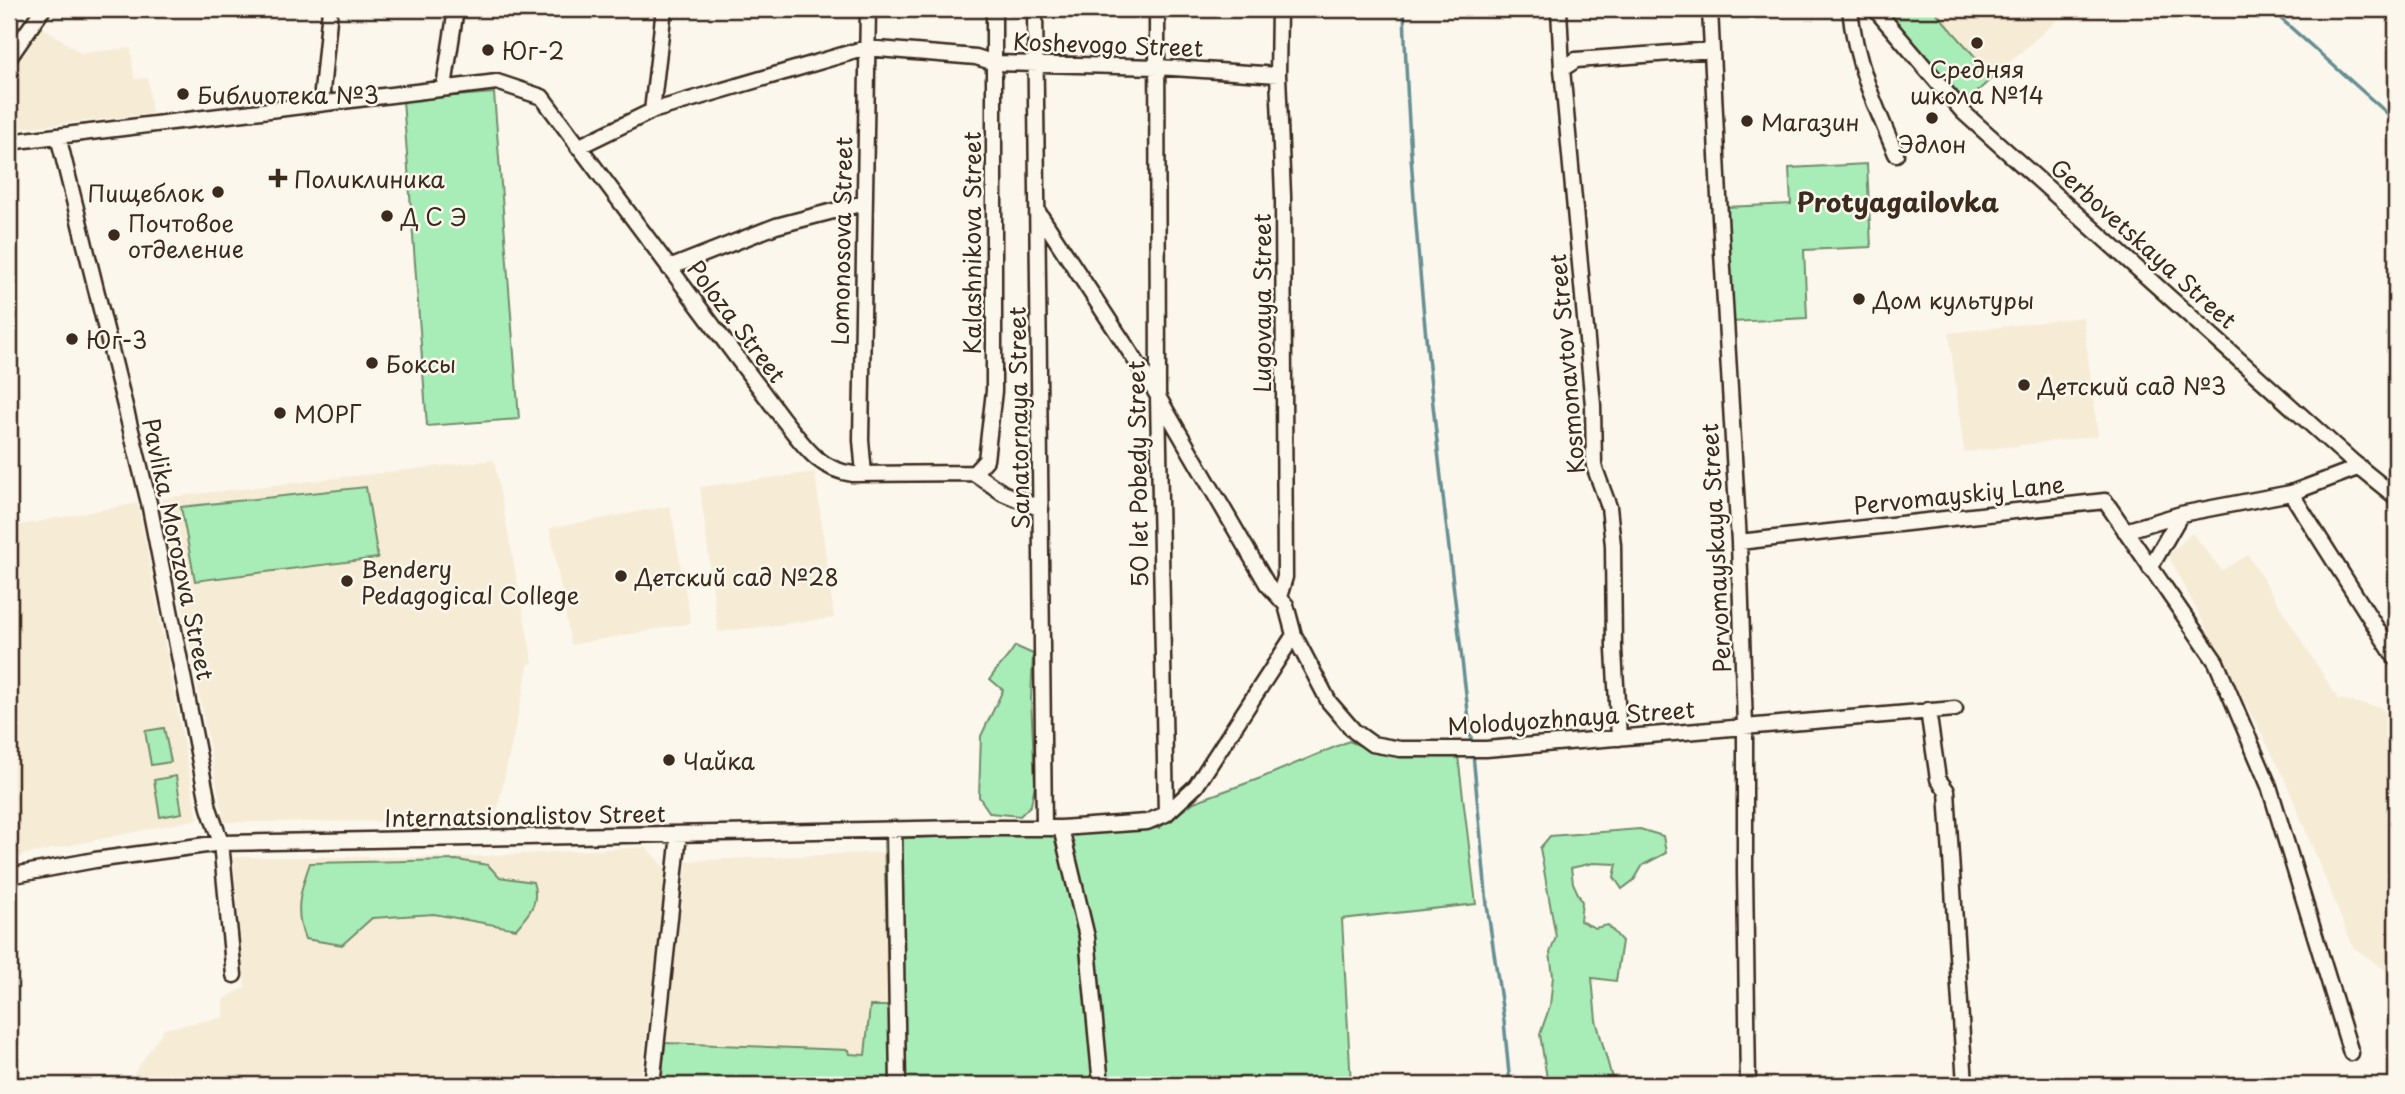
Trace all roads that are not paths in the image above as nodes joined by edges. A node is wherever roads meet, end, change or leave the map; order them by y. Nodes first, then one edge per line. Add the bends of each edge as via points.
1 (43, 9) edge
2 (330, 9) edge
3 (456, 9) edge
4 (664, 9) edge
5 (868, 9) edge
6 (994, 9) edge
7 (1035, 9) edge
8 (1157, 9) edge
9 (1279, 9) edge
10 (1559, 9) edge
11 (1710, 9) edge
12 (1850, 9) edge
13 (1875, 9) edge
14 (866, 48) junction
15 (1712, 50) junction
16 (9, 58) edge
17 (995, 64) junction
18 (1036, 66) junction
19 (1158, 67) junction
20 (1562, 69) junction
21 (1278, 75) junction
22 (444, 87) junction
23 (321, 102) junction
24 (652, 111) junction
25 (58, 136) junction
26 (9, 142) edge
27 (578, 147) junction
28 (1896, 154) dead end
29 (864, 203) junction
30 (1038, 212) junction
31 (669, 268) junction
32 (1158, 396) junction
33 (2360, 467) junction
34 (974, 473) junction
35 (859, 474) junction
36 (2291, 492) junction
37 (2396, 497) edge
38 (1041, 509) junction
39 (2181, 514) junction
40 (2125, 531) junction
41 (1739, 542) junction
42 (2150, 568) junction
43 (1279, 597) junction
44 (1294, 635) junction
45 (2396, 659) edge
46 (1955, 709) dead end
47 (1928, 710) junction
48 (1745, 727) junction
49 (1619, 738) junction
50 (1166, 814) junction
51 (1044, 828) junction
52 (1061, 828) junction
53 (894, 829) junction
54 (679, 834) junction
55 (221, 843) junction
56 (9, 876) edge
57 (234, 975) dead end
58 (2351, 1053) dead end
59 (652, 1085) edge
60 (898, 1085) edge
61 (1101, 1085) edge
62 (1748, 1085) edge
63 (1965, 1085) edge

1 - 16 street
2 - 23 street
3 - 22 street
4 - 24 street
5 - 14 street, Lomonosova Street
6 - 17 street, Kalashnikova Street
7 - 18 street, Sanatornaya Street
8 - 19 street, 50 let Pobedy Street
9 - 21 street, Lugovaya Street
10 - 20 street, Kosmonavtov Street
11 - 15 street, Pervomayskaya Street
12 - 28 street via 1853,39 1869,92
13 - 33 street, Gerbovetskaya Street via 1963,112
14 - 17 street, Koshevogo Street via 976,57
14 - 24 street, Koshevogo Street
14 - 29 street, Lomonosova Street
15 - 20 street via 1576,60
15 - 41 street, Pervomayskaya Street
17 - 18 street, Koshevogo Street
17 - 34 street, Kalashnikova Street via 994,391 986,460
18 - 19 street, Koshevogo Street
18 - 30 street, Sanatornaya Street
19 - 21 street, Koshevogo Street
19 - 32 street, 50 let Pobedy Street
20 - 49 street, Kosmonavtov Street via 1593,405 1594,466 1609,507 1613,545
21 - 43 street, Lugovaya Street via 1285,577
22 - 23 street, Poloza Street
22 - 27 street, Poloza Street via 497,82 542,97
23 - 25 street, Poloza Street
24 - 27 street, Koshevogo Street
25 - 26 street, Poloza Street
25 - 55 street, Pavlika Morozova Street via 149,503 209,808
27 - 31 street, Poloza Street
29 - 31 street via 776,226
29 - 35 street, Lomonosova Street
30 - 32 street, Molodyozhnaya Street
30 - 38 street, Sanatornaya Street
31 - 35 street, Poloza Street via 816,460 837,472
32 - 43 street, Molodyozhnaya Street via 1267,584
32 - 50 street, 50 let Pobedy Street
33 - 36 street
33 - 37 street, Gerbovetskaya Street
34 - 35 street, Poloza Street
34 - 38 street via 1003,493
36 - 39 street
36 - 45 street
38 - 51 street, Sanatornaya Street
39 - 40 street
39 - 42 street
40 - 41 street, Pervomayskiy Lane via 2105,501
40 - 42 street, Pervomayskiy Lane
41 - 48 street, Pervomayskaya Street
42 - 58 street, Pervomayskiy Lane via 2216,662 2269,786
43 - 44 street, Molodyozhnaya Street via 1286,605
44 - 49 street, Molodyozhnaya Street via 1329,702 1372,744 1459,750
44 - 50 street via 1196,786
46 - 47 street, Molodyozhnaya Street
47 - 48 street, Molodyozhnaya Street
47 - 63 street via 1938,779 1948,791
48 - 49 street, Molodyozhnaya Street
48 - 62 street, Pervomayskaya Street
50 - 52 street via 1147,822
51 - 52 street
51 - 53 street, Internatsionalistov Street
52 - 61 street via 1087,937
53 - 54 street, Internatsionalistov Street
53 - 60 street
54 - 55 street, Internatsionalistov Street
54 - 59 street
55 - 56 street, Internatsionalistov Street
55 - 57 street, Pavlika Morozova Street

